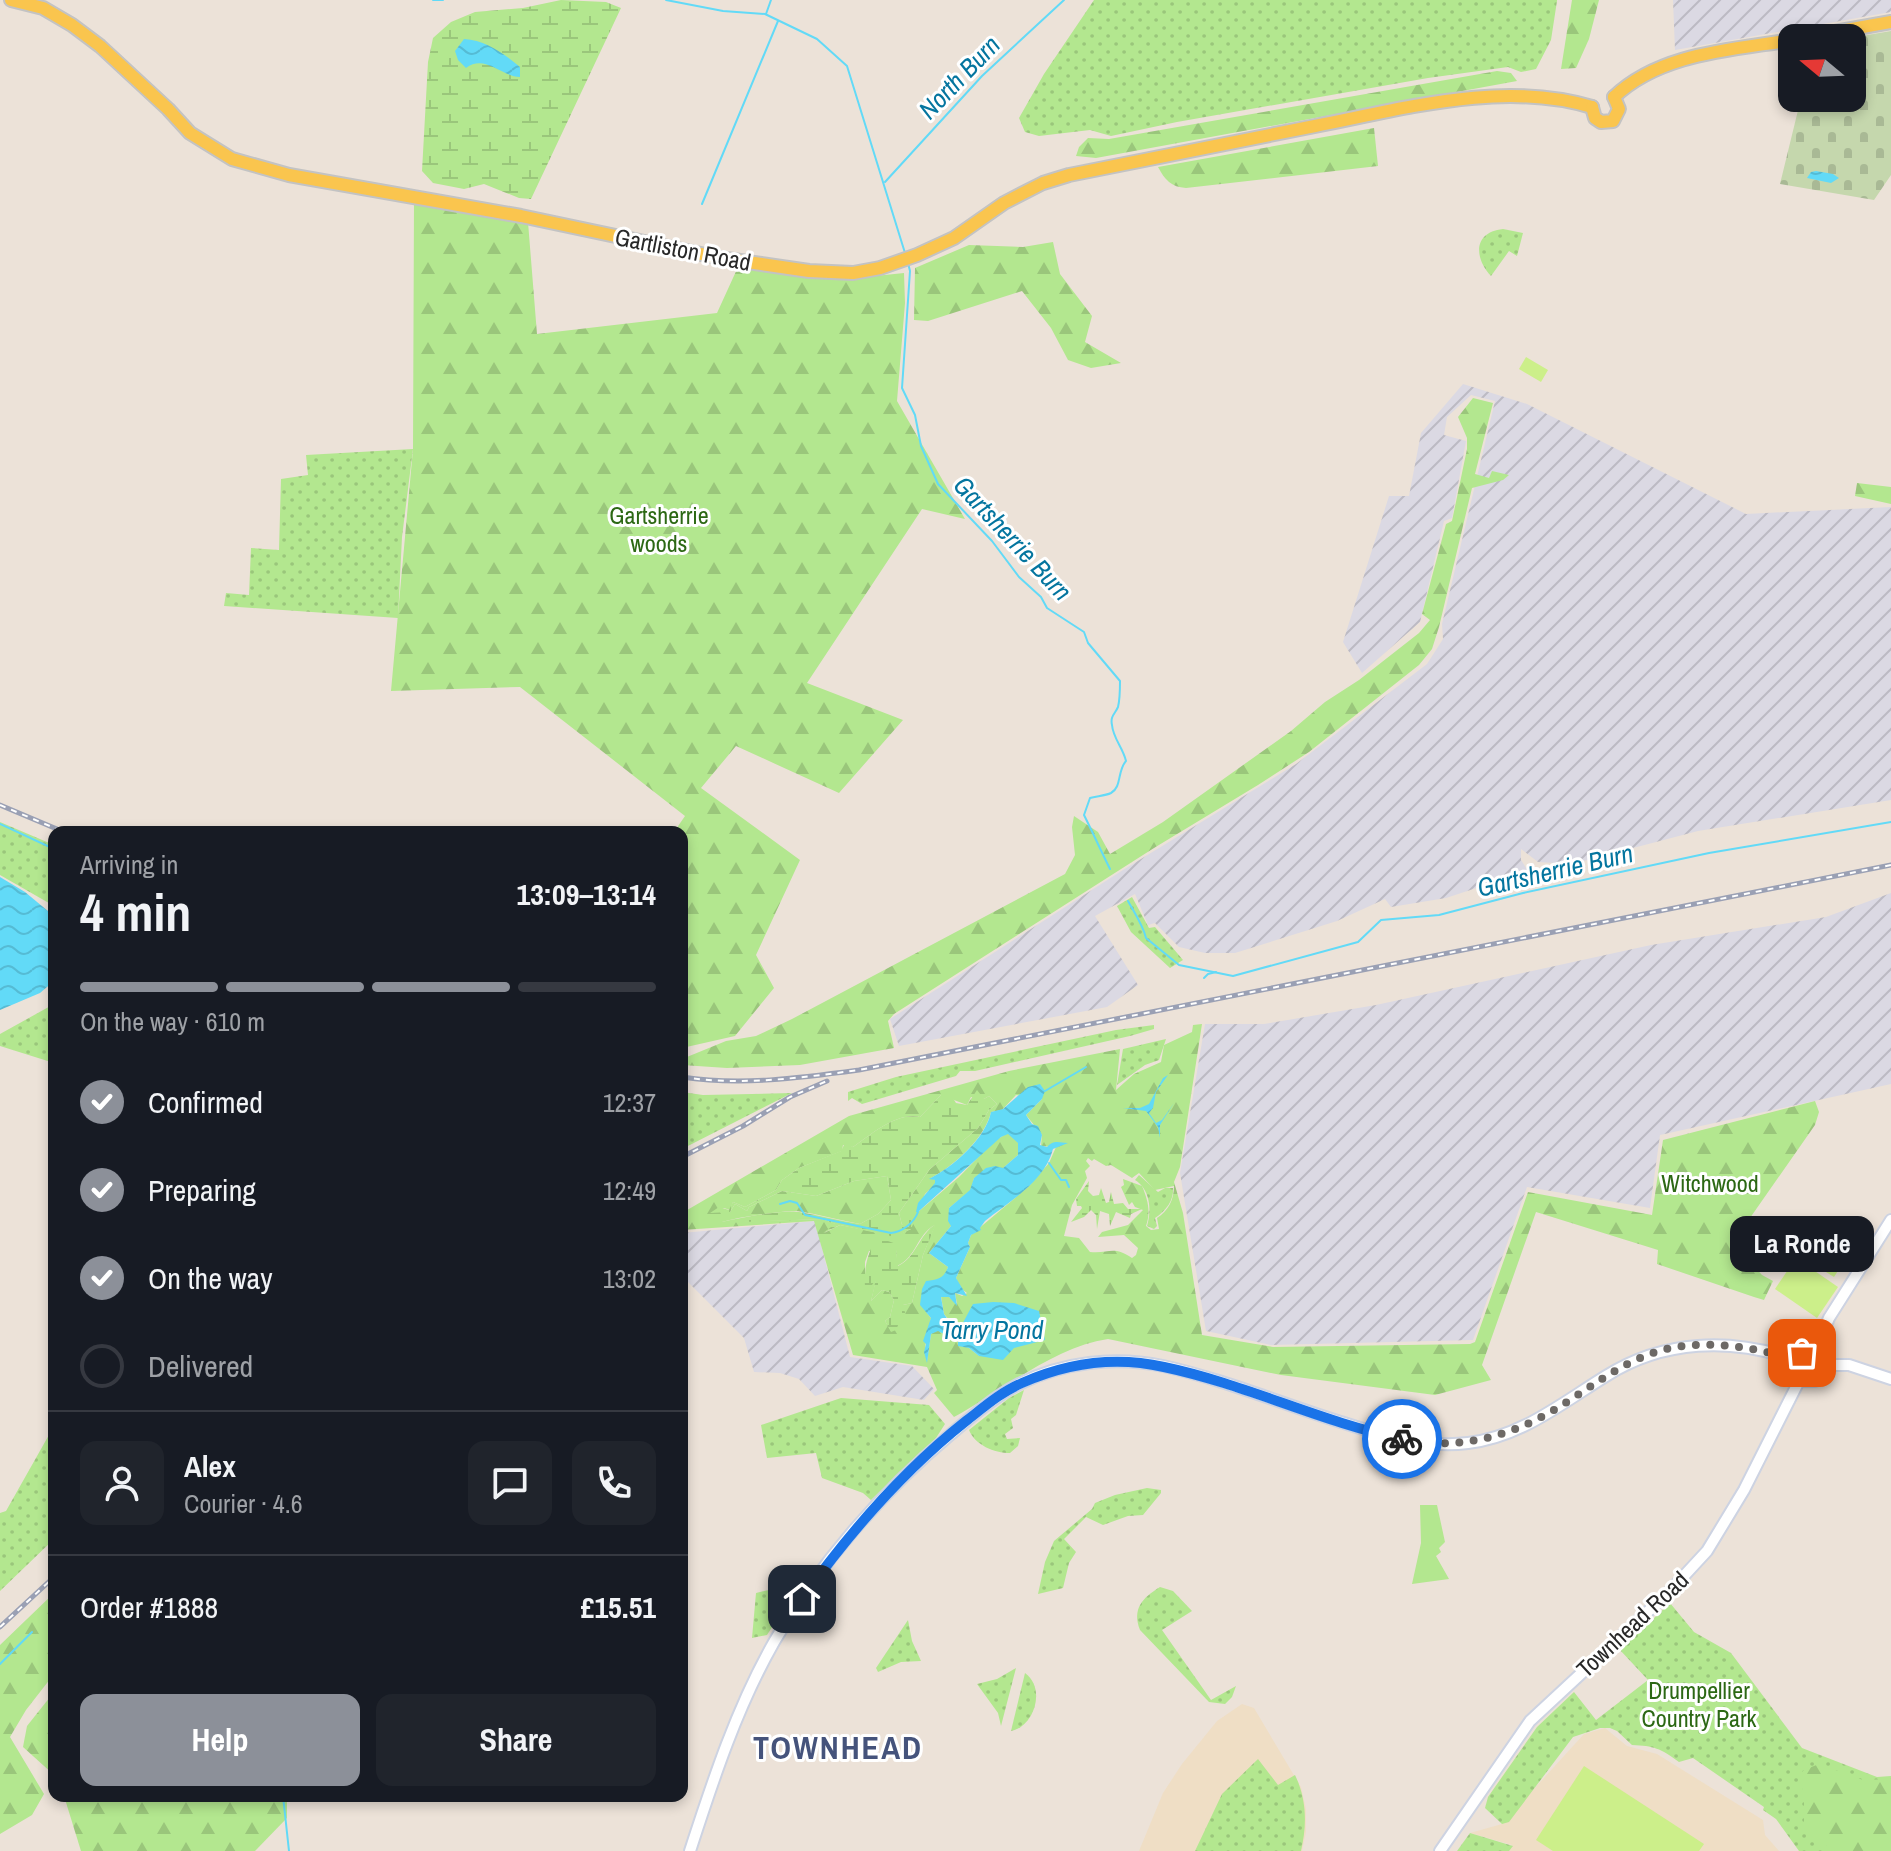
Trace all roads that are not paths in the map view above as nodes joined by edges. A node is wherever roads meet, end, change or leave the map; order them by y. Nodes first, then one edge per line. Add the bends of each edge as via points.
1 (11, 0) edge
2 (1891, 22) edge
3 (1866, 26) edge
4 (1778, 43) edge
5 (1614, 97) junction
6 (1592, 107) junction
7 (1891, 1220) edge
8 (1816, 1349) junction
9 (1795, 1360) junction
10 (1830, 1365) junction
11 (1891, 1379) edge
12 (1799, 1381) junction
13 (690, 1851) edge
14 (1440, 1851) edge

1 - 6 main road, Gartliston Road via 43,8 72,25 190,133 232,159 289,175 809,271 853,273 917,255 954,238 1004,203 1069,175 1474,98 1540,97
2 - 3 main road
4 - 5 main road via 1676,61 1629,82
5 - 6 main road via 1602,95
5 - 6 main road via 1619,109 1613,121 1595,118
7 - 8 street via 1829,1318
8 - 9 street
8 - 10 street via 1826,1353
9 - 12 street via 1792,1373
9 - 13 street via 1742,1348 1690,1345 1658,1351 1623,1366 1528,1425 1469,1443 1440,1444 1385,1436 1188,1373 1137,1362 1084,1364 1019,1384 993,1399 900,1482 802,1599 742,1706
10 - 11 street via 1849,1365
10 - 12 street via 1820,1379
12 - 14 street, Townhead Road via 1707,1551 1530,1721

